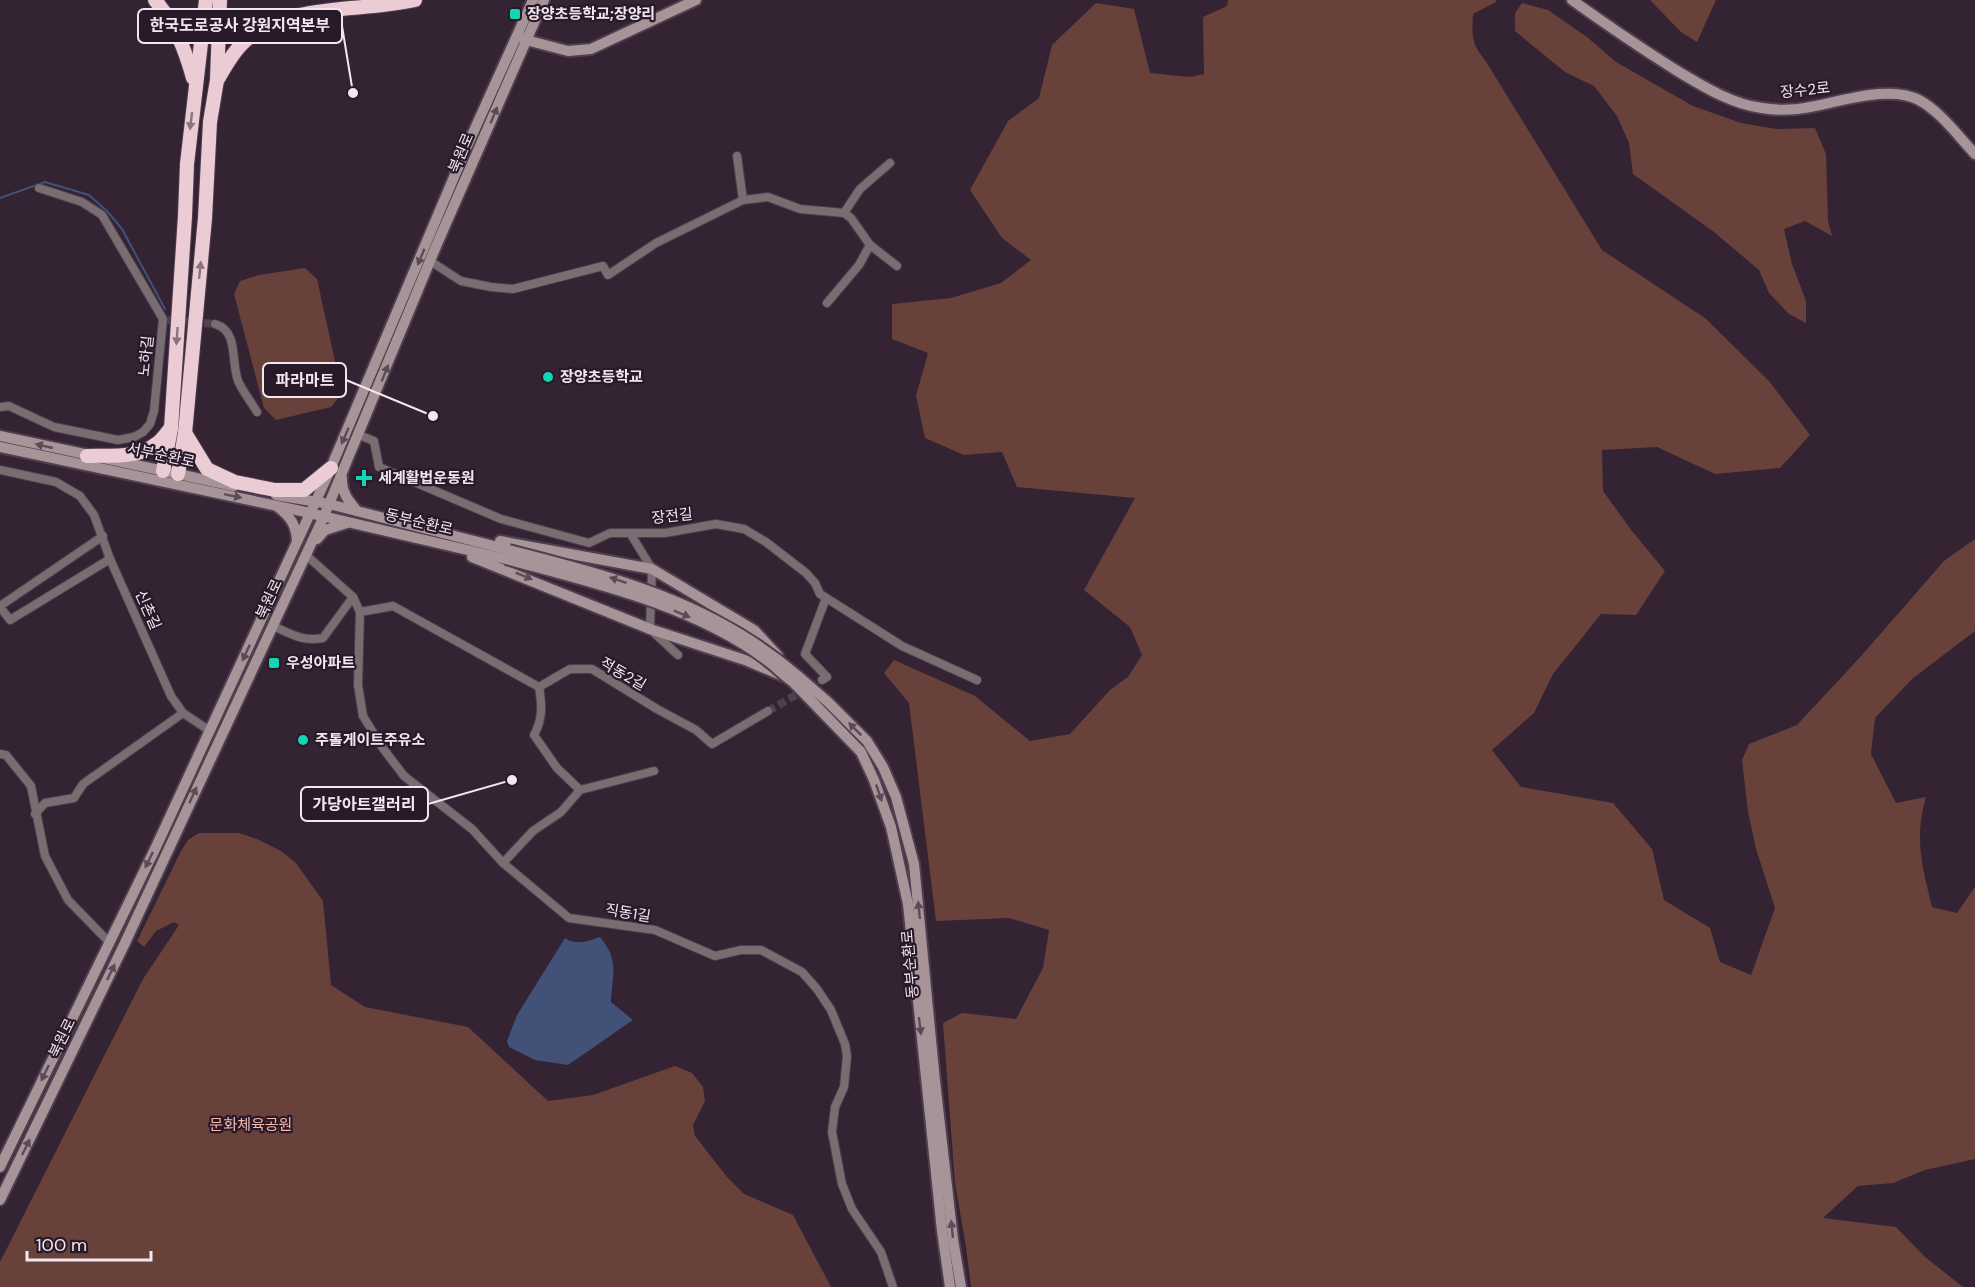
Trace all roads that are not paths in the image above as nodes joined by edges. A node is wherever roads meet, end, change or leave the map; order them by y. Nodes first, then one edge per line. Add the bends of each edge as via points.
1 (155, 0) edge
2 (213, 0) edge
3 (415, 0) edge
4 (533, 0) edge
5 (544, 0) edge
6 (696, 0) edge
7 (1572, 0) edge
8 (521, 38) junction
9 (217, 80) junction
10 (195, 87) junction
11 (1975, 154) edge
12 (737, 156) dead end
13 (890, 163) dead end
14 (457, 186) junction
15 (39, 188) dead end
16 (743, 200) junction
17 (844, 213) junction
18 (870, 245) junction
19 (430, 261) junction
20 (897, 266) dead end
21 (827, 303) dead end
22 (215, 324) dead end
23 (0, 407) edge
24 (257, 411) dead end
25 (171, 429) junction
26 (185, 433) junction
27 (359, 435) junction
28 (1, 438) edge
29 (87, 456) junction
30 (0, 470) edge
31 (337, 470) junction
32 (162, 476) junction
33 (177, 479) junction
34 (238, 485) junction
35 (270, 491) junction
36 (316, 501) junction
37 (329, 504) junction
38 (275, 505) junction
39 (357, 512) junction
40 (311, 513) junction
41 (324, 516) junction
42 (351, 522) junction
43 (411, 530) junction
44 (630, 532) junction
45 (103, 536) junction
46 (297, 543) junction
47 (308, 550) junction
48 (110, 559) junction
49 (652, 569) junction
50 (353, 597) junction
51 (826, 598) junction
52 (0, 607) edge
53 (360, 612) junction
54 (262, 620) junction
55 (273, 626) junction
56 (650, 629) junction
57 (678, 655) dead end
58 (792, 677) junction
59 (822, 680) dead end
60 (977, 681) dead end
61 (539, 687) junction
62 (768, 711) tunnel mouth
63 (183, 713) junction
64 (215, 734) junction
65 (0, 754) edge
66 (654, 771) dead end
67 (580, 790) junction
68 (35, 814) junction
69 (503, 863) junction
70 (108, 942) junction
71 (0, 1167) edge
72 (0, 1200) edge
73 (893, 1287) edge
74 (950, 1287) edge
75 (961, 1287) edge

1 - 10 highway via 174,26
2 - 9 highway
2 - 10 highway
3 - 9 highway via 283,19 245,41
4 - 8 street, 북원로
5 - 8 street, 북원로
6 - 8 street via 591,49 568,51
7 - 11 street, 장수2로 via 1641,49 1703,87 1739,103 1797,109 1888,93 1905,94 1939,115
8 - 14 street, 북원로
26 -> 9 highway via 206,218 210,122
10 -> 25 highway
12 - 16 street
13 - 17 street via 860,189
14 - 19 street, 북원로
14 -> 31 street, 북원로
15 - 23 street, 노하길 via 82,202 102,215 166,320 154,411 143,432 118,440 54,427 9,406
16 - 17 street via 768,197 800,209
16 - 19 street via 656,243 608,275 603,266 513,289 461,281
17 - 18 street
18 - 20 street
18 - 21 street via 859,265
27 -> 19 street, 북원로
22 - 24 street via 229,336 239,384
25 - 29 highway via 157,444 142,452
25 - 32 highway
26 - 33 highway
26 - 34 highway via 207,469
27 - 31 street, 북원로
27 - 44 street, 장전길 via 374,441 379,467 501,519 589,543 610,533
29 -> 28 street, 서부순환로
28 - 32 street, 서부순환로
29 - 32 street, 서부순환로
30 - 45 street, 신촌길 via 56,482 80,496
31 - 35 highway via 304,490
31 - 36 street, 북원로
31 - 37 street, 북원로
31 - 39 street via 341,487
32 - 33 street, 서부순환로
33 - 34 street, 서부순환로
33 -> 38 street, 서부순환로
34 - 35 highway
35 - 36 street
36 - 37 street, 동부순환로
36 - 40 street, 북원로
37 - 39 street, 동부순환로
37 - 41 street, 북원로
38 - 40 street, 서부순환로
38 - 46 street via 297,529
39 - 43 street, 동부순환로
40 - 41 street, 서부순환로
40 - 46 street, 북원로
41 - 42 street, 동부순환로
41 - 47 street, 북원로
42 - 43 street, 동부순환로
42 - 47 street via 325,530
43 - 49 street
43 -> 56 street
43 - 58 street, 동부순환로, bridge via 592,571 698,610 761,646
44 - 49 street
44 - 51 street, 장전길 via 664,532 716,524 744,529 806,573
45 - 48 street, 신촌길
45 - 52 street
46 - 54 street, 북원로
47 - 50 street, 직동1길
47 - 55 street, 북원로
48 - 52 street via 10,620
48 - 63 street, 신촌길 via 171,696
49 - 56 street
49 - 58 street via 754,630
50 - 53 street, 직동1길
50 - 55 street via 322,638 298,638
51 - 59 street via 806,654 827,677
51 - 60 street, 장전길 via 902,646
53 - 61 street via 393,606
53 - 69 street, 직동1길 via 358,686 363,716 404,776 472,829
54 - 55 street
54 -> 64 street, 북원로
55 - 64 street, 북원로
56 - 57 street
56 - 58 street
58 -> 74 street, 동부순환로 via 861,752 891,827 908,904
75 -> 58 street, 동부순환로 via 935,1081 914,864 896,797 867,741 828,702
61 - 62 street, 적동2길 via 570,669 592,669 696,730 712,744
61 - 67 street via 541,716 534,735 557,768
63 - 64 street, 신촌길
63 - 68 street via 83,784 74,798 45,803
64 -> 70 street, 북원로
72 -> 64 street, 북원로 via 124,945
65 - 68 street via 6,755 31,786
66 - 67 street
67 - 69 street
68 - 70 street via 45,856 68,900
69 - 73 street, 직동1길 via 569,918 655,930 716,956 761,950 802,972 817,988 831,1010 847,1056 844,1087 835,1107 832,1132 842,1184 852,1209 881,1252
70 -> 71 street, 북원로

